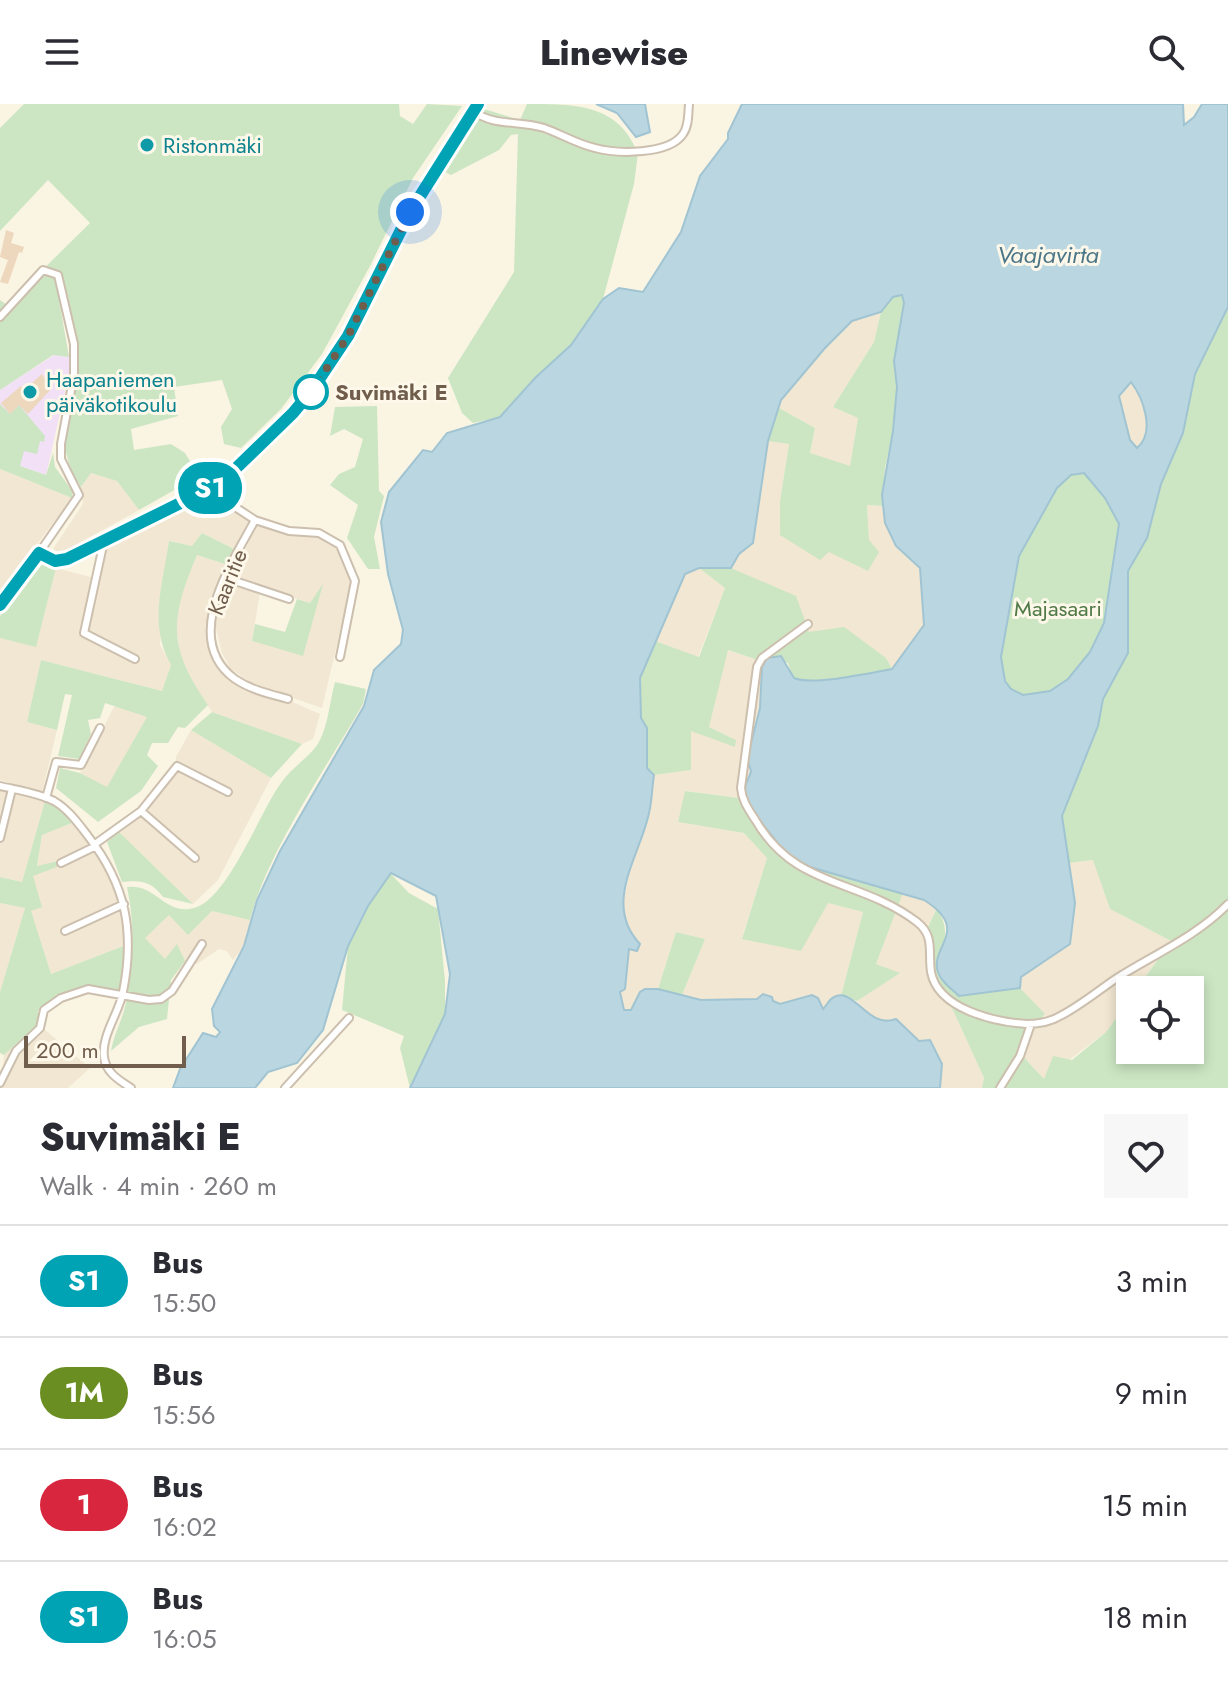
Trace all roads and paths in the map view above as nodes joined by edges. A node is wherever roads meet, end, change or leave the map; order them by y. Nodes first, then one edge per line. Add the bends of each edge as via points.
1 (689, 104) edge
2 (475, 108) edge
3 (0, 317) edge
4 (213, 487) junction
5 (255, 520) junction
6 (104, 541) junction
7 (39, 553) junction
8 (226, 578) junction
9 (289, 599) dead end
10 (0, 605) edge
11 (808, 624) dead end
12 (340, 657) dead end
13 (135, 659) dead end
14 (288, 699) dead end
15 (100, 728) dead end
16 (0, 786) edge
17 (12, 789) junction
18 (228, 792) dead end
19 (46, 798) junction
20 (141, 811) junction
21 (0, 838) edge
22 (96, 845) junction
23 (195, 858) dead end
24 (61, 863) dead end
25 (124, 904) junction
26 (1228, 904) edge
27 (65, 931) dead end
28 (202, 944) dead end
29 (123, 994) junction
30 (349, 1018) dead end
31 (1031, 1024) junction
32 (0, 1083) edge
33 (131, 1088) edge
34 (285, 1088) edge
35 (1000, 1088) edge

1 - 2 street via 686,130 674,142 615,151 543,128 496,122
2 - 4 street via 410,212 332,362 293,413
3 - 7 street via 43,270 60,279 74,344 60,452 79,495
4 - 5 street
4 - 6 street
5 - 8 street, Kaaritie
5 - 12 street via 289,531 319,533 340,545 355,581
6 - 7 street via 62,561
6 - 13 street via 84,633
7 - 10 street
8 - 9 street
8 - 14 street, Kaaritie via 209,627 217,656 227,673 249,688
11 - 31 street via 757,667 741,788 746,805 768,841 794,865 878,899 922,926 928,933 933,979 945,996 976,1012
15 - 19 street via 81,765 56,762
16 - 17 street
17 - 19 street
17 - 21 street
18 - 20 street via 177,766
19 - 22 street via 64,807
20 - 22 street
20 - 23 street
22 - 24 street
22 - 25 street via 111,866
25 - 27 street
25 - 29 street via 128,933
26 - 31 street via 1199,931 1060,1016
28 - 29 street via 172,991 161,999
29 - 32 street via 88,989 44,1010 40,1028 16,1051
29 - 33 street via 103,1055 107,1069
30 - 34 street
31 - 35 street via 1020,1056

